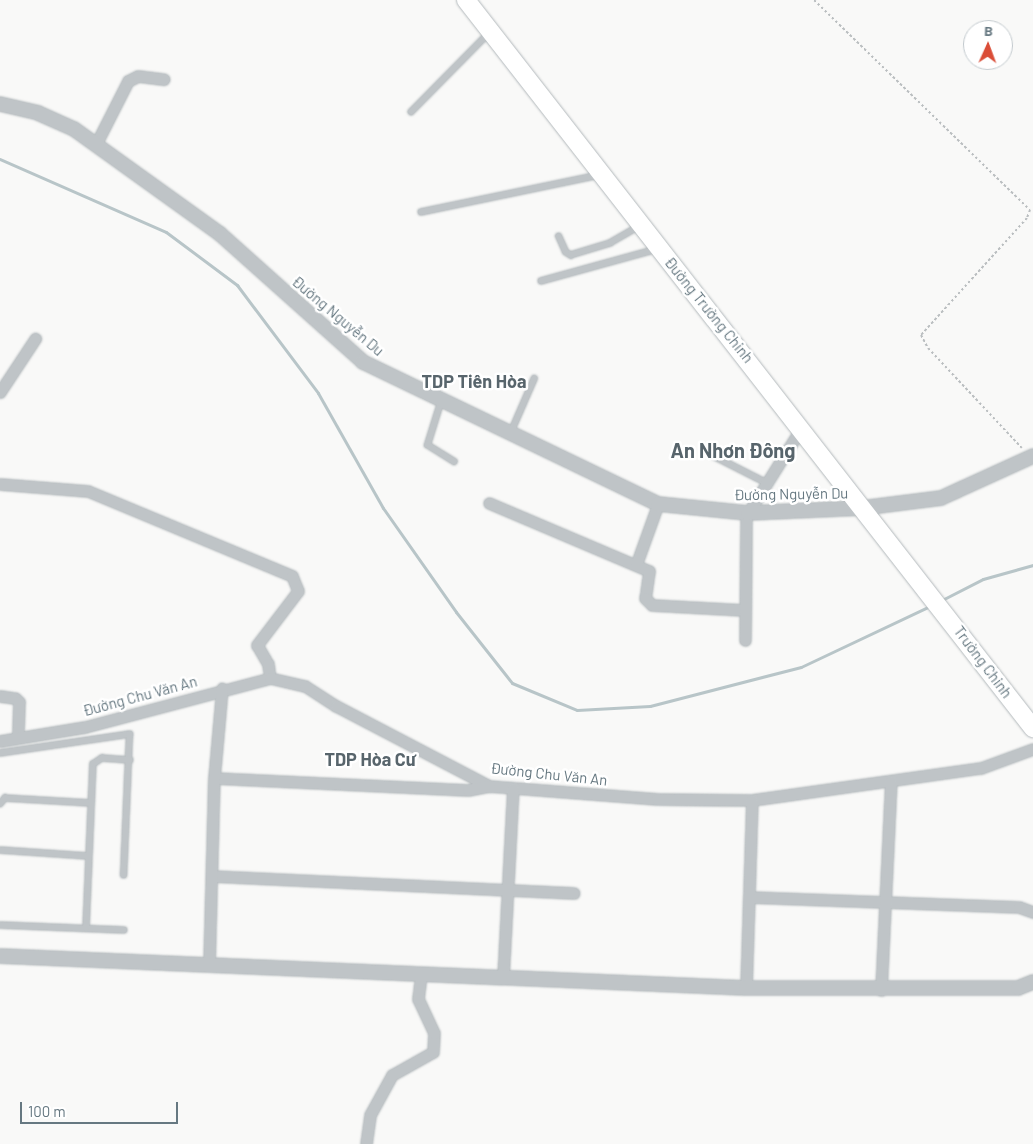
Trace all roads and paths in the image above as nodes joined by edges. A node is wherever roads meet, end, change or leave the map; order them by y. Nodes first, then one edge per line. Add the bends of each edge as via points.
1 (466, 0) edge
2 (814, 0) edge
3 (491, 31) junction
4 (164, 79) dead end
5 (0, 104) edge
6 (411, 112) dead end
7 (96, 144) junction
8 (602, 175) junction
9 (422, 212) dead end
10 (642, 225) junction
11 (559, 236) dead end
12 (660, 248) junction
13 (541, 281) dead end
14 (35, 339) dead end
15 (534, 379) dead end
16 (0, 392) edge
17 (442, 400) junction
18 (802, 427) junction
19 (511, 432) junction
20 (706, 452) dead end
21 (1032, 457) edge
22 (454, 461) dead end
23 (767, 483) junction
24 (0, 484) edge
25 (489, 503) dead end
26 (658, 504) junction
27 (862, 508) junction
28 (747, 513) junction
29 (636, 565) junction
30 (744, 610) junction
31 (952, 620) joint
32 (745, 640) dead end
33 (270, 678) junction
34 (222, 688) junction
35 (0, 696) edge
36 (1033, 728) edge
37 (18, 738) junction
38 (0, 741) edge
39 (1033, 749) edge
40 (0, 753) edge
41 (130, 760) junction
42 (214, 778) junction
43 (891, 780) junction
44 (489, 786) junction
45 (514, 788) junction
46 (752, 800) junction
47 (91, 803) junction
48 (0, 804) edge
49 (0, 850) edge
50 (88, 856) junction
51 (124, 875) dead end
52 (212, 876) junction
53 (508, 889) junction
54 (574, 893) dead end
55 (749, 897) junction
56 (884, 900) junction
57 (1033, 912) edge
58 (0, 925) edge
59 (86, 928) junction
60 (124, 930) dead end
61 (0, 956) edge
62 (210, 965) junction
63 (421, 973) junction
64 (503, 977) junction
65 (1033, 982) edge
66 (746, 988) junction
67 (881, 990) junction
68 (366, 1144) edge

1 - 3 main road, Đường Trường Chinh
2 - 21 path via 1030,210 1027,218 921,335 928,348
3 - 6 lane
3 - 8 main road, Đường Trường Chinh
4 - 7 street via 138,76 128,81
5 - 7 street, Đường Nguyễn Du via 38,113 74,129
7 - 17 street, Đường Nguyễn Du via 220,234 363,362
8 - 9 lane
8 - 10 main road, Đường Trường Chinh
10 - 11 lane via 610,243 571,255 566,252
10 - 12 main road, Đường Trường Chinh
12 - 13 lane
12 - 18 main road, Đường Trường Chinh
14 - 16 street
15 - 19 lane
17 - 19 street, Đường Nguyễn Du
17 - 22 lane via 428,445
18 - 23 street
18 - 27 main road, Đường Trường Chinh
19 - 26 street, Đường Nguyễn Du
20 - 23 lane
21 - 27 street, Đường Nguyễn Du via 941,498
23 - 28 street
24 - 33 street via 88,491 292,576 298,592 256,645 268,664
25 - 29 street
26 - 28 street, Đường Nguyễn Du
26 - 29 street
27 - 28 street, Đường Nguyễn Du
27 - 31 main road, Đường Trường Chinh
28 - 30 street
29 - 30 street via 649,571 647,603
30 - 32 street
31 - 36 main road, Trường Chinh
33 - 34 street, Đường Chu Văn An
33 - 44 street, Đường Chu Văn An via 305,686 336,706
34 - 37 street, Đường Chu Văn An via 85,727
34 - 42 street
35 - 37 street via 15,698 19,702
37 - 38 street, Đường Chu Văn An
39 - 43 street, Đường Chu Văn An via 981,768
40 - 41 lane via 127,733 131,738
41 - 47 lane via 102,758 93,764
41 - 51 lane
42 - 44 street via 468,790
42 - 52 street
43 - 46 street, Đường Chu Văn An
43 - 56 street
44 - 45 street, Đường Chu Văn An
45 - 46 street, Đường Chu Văn An via 657,799
45 - 53 street
46 - 55 street
47 - 48 lane via 5,798
47 - 50 lane
49 - 50 lane
50 - 59 lane
52 - 53 street
52 - 62 street
53 - 54 street
53 - 64 street
55 - 56 street
55 - 66 street
56 - 57 street via 1019,907
56 - 67 street
58 - 59 lane
59 - 60 lane
61 - 62 street
62 - 63 street
63 - 64 street
63 - 68 street via 418,999 434,1032 433,1052 392,1075 370,1115
64 - 66 street
65 - 67 street via 1018,988
66 - 67 street

